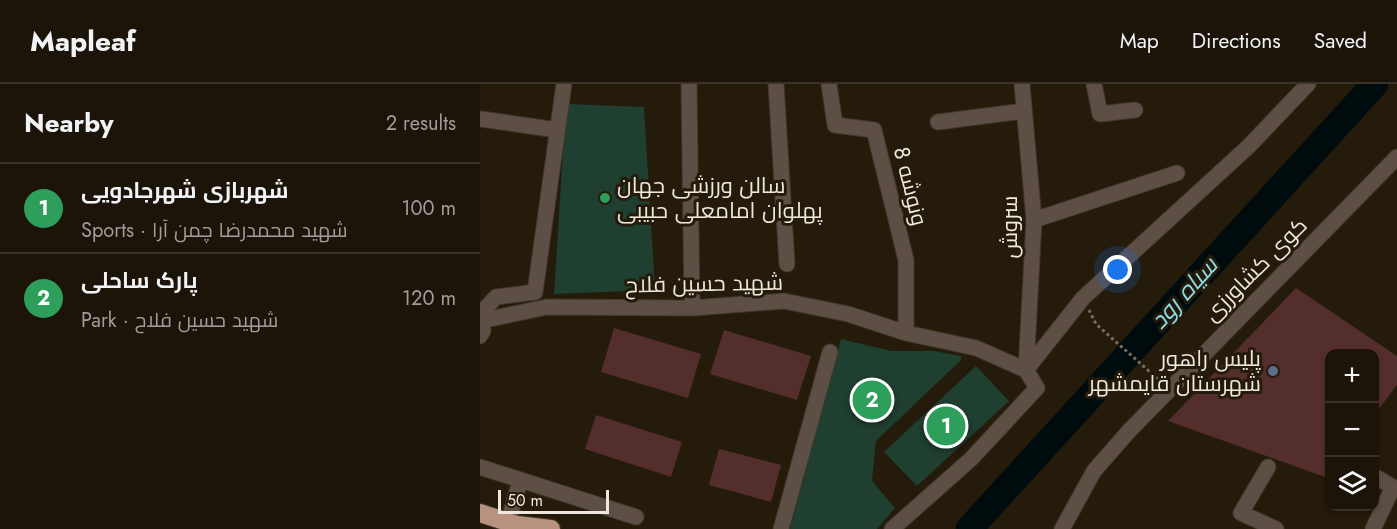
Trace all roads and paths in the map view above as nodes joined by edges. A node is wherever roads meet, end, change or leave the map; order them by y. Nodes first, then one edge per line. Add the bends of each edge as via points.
1 (564, 84) edge
2 (689, 84) edge
3 (776, 84) edge
4 (829, 84) edge
5 (1022, 84) edge
6 (1094, 84) edge
7 (1308, 84) edge
8 (1135, 110) dead end
9 (1024, 111) junction
10 (481, 119) edge
11 (938, 122) dead end
12 (557, 130) junction
13 (1397, 157) edge
14 (1177, 173) dead end
15 (1034, 220) junction
16 (787, 264) dead end
17 (692, 308) junction
18 (1096, 324) dead end
19 (481, 326) edge
20 (906, 333) junction
21 (830, 352) dead end
22 (1026, 370) junction
23 (1157, 377) dead end
24 (480, 467) edge
25 (1268, 467) dead end
26 (1379, 479) edge
27 (520, 481) junction
28 (480, 513) edge
29 (636, 517) dead end
30 (508, 523) junction
31 (529, 529) edge
32 (551, 529) edge
33 (781, 529) edge
34 (892, 529) edge
35 (1062, 529) edge
36 (1276, 529) edge
37 (1373, 529) edge

1 - 12 street
2 - 17 street
3 - 16 street
4 - 20 street, ونوشه 8 via 835,124 874,130 906,260
5 - 9 street, سروش
6 - 8 street via 1100,114
7 - 22 street via 1249,146 1083,298
9 - 11 street
9 - 15 street, سروش
10 - 12 street
12 - 19 street via 535,292 496,297 482,312
13 - 35 street, کوی کشاورزی via 1129,431 1094,471
14 - 15 street
15 - 22 street, سروش
17 - 19 street, شهید حسین فلاح via 547,307
17 - 20 street, شهید حسین فلاح via 784,301 848,314
18 - 23 path
20 - 22 street, شهید حسین فلاح via 976,348
21 - 33 street
22 - 34 street, سروش via 1037,388 971,459
24 - 27 street
25 - 36 street via 1241,513
26 - 37 street via 1394,487
27 - 29 street
27 - 30 street
28 - 30 highway
30 - 31 highway
30 - 32 highway

